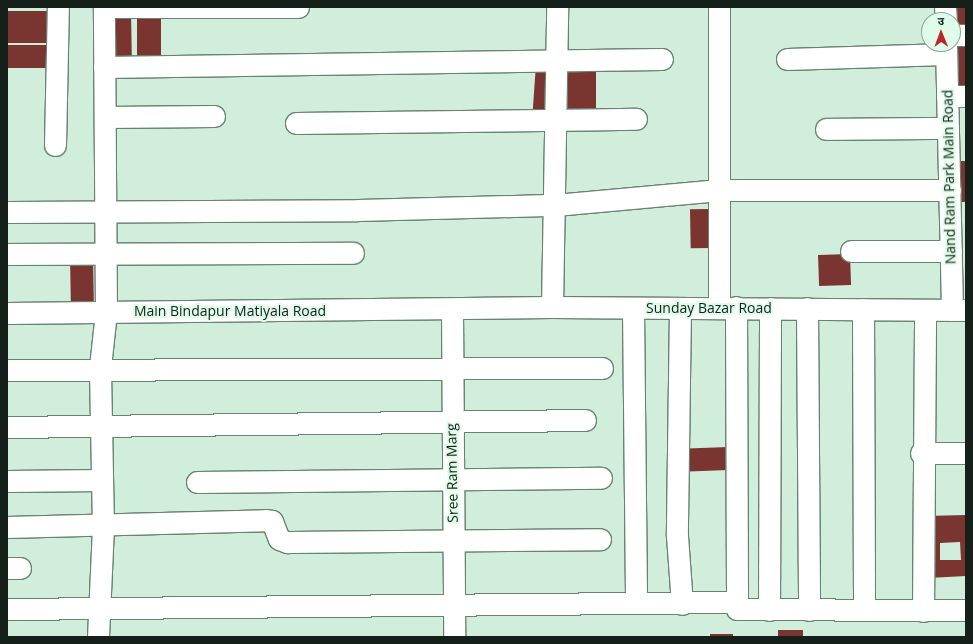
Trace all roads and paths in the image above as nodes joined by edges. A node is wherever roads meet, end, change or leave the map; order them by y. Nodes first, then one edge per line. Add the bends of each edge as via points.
1 (58, 7) edge
2 (104, 7) edge
3 (298, 7) edge
4 (547, 7) edge
5 (558, 7) edge
6 (719, 7) edge
7 (921, 47) edge
8 (950, 52) edge
9 (662, 59) dead end
10 (787, 59) dead end
11 (557, 62) junction
12 (104, 67) junction
13 (957, 96) edge
14 (214, 116) dead end
15 (105, 117) junction
16 (636, 119) dead end
17 (556, 120) junction
18 (296, 123) dead end
19 (948, 128) junction
20 (826, 129) dead end
21 (55, 145) dead end
22 (719, 190) junction
23 (955, 202) edge
24 (555, 204) junction
25 (105, 211) junction
26 (7, 212) edge
27 (851, 251) dead end
28 (105, 253) junction
29 (353, 253) dead end
30 (7, 254) edge
31 (956, 254) edge
32 (552, 307) junction
33 (728, 307) junction
34 (632, 308) junction
35 (680, 308) junction
36 (770, 308) junction
37 (807, 308) junction
38 (863, 309) junction
39 (452, 310) junction
40 (924, 310) junction
41 (959, 310) edge
42 (106, 312) junction
43 (7, 313) edge
44 (100, 367) junction
45 (451, 368) junction
46 (602, 368) dead end
47 (7, 370) edge
48 (585, 420) dead end
49 (451, 422) junction
50 (101, 426) junction
51 (7, 427) edge
52 (921, 453) junction
53 (966, 453) edge
54 (601, 478) dead end
55 (452, 479) junction
56 (102, 480) junction
57 (7, 481) edge
58 (197, 482) dead end
59 (103, 527) junction
60 (7, 528) edge
61 (453, 539) junction
62 (600, 539) dead end
63 (636, 600) junction
64 (736, 602) junction
65 (455, 604) junction
66 (682, 604) junction
67 (98, 607) junction
68 (7, 609) edge
69 (769, 610) junction
70 (809, 610) junction
71 (864, 610) junction
72 (966, 610) edge
73 (923, 611) junction
74 (98, 637) edge
75 (454, 637) edge

1 - 21 street
2 - 3 street
2 - 12 street
4 - 5 street
5 - 11 street
6 - 22 street
7 - 10 street
8 - 13 street, Nand Ram Park Main Road
9 - 11 street
11 - 12 street
11 - 17 street
12 - 15 street
13 - 19 street, Nand Ram Park Main Road
14 - 15 street
15 - 25 street
16 - 17 street
17 - 18 street via 454,118
17 - 24 street
19 - 20 street
19 - 23 street, Nand Ram Park Main Road
22 - 23 street
22 - 24 street
22 - 33 street
23 - 31 street, Nand Ram Park Main Road
24 - 25 street via 358,210
24 - 32 street
25 - 26 street
25 - 28 street
27 - 31 street
28 - 29 street
28 - 30 street
28 - 42 street
31 - 41 street, Nand Ram Park Main Road
32 - 34 street, Sunday Bazar Road
32 - 39 street, Sunday Bazar Road
33 - 35 street, Sunday Bazar Road
33 - 36 street, Sunday Bazar Road
33 - 64 street
34 - 35 street, Sunday Bazar Road
34 - 63 street
35 - 66 street via 677,536
36 - 37 street, Sunday Bazar Road
36 - 69 street
37 - 38 street, Sunday Bazar Road
37 - 70 street
38 - 40 street, Sunday Bazar Road
38 - 71 street
39 - 42 street, Main Bindapur Matiyala Road
39 - 45 street, Sree Ram Marg
40 - 41 street, Sunday Bazar Road
40 - 52 street
42 - 43 street, Main Bindapur Matiyala Road
42 - 44 street
44 - 45 street
44 - 47 street
44 - 50 street
45 - 46 street
45 - 49 street, Sree Ram Marg
48 - 49 street
49 - 50 street
49 - 55 street, Sree Ram Marg
50 - 51 street
50 - 56 street
52 - 53 street
52 - 73 street
54 - 55 street
55 - 58 street
55 - 61 street, Sree Ram Marg
56 - 57 street
56 - 59 street
59 - 60 street
59 - 61 street via 266,520 272,521 279,538 287,542
59 - 67 street
61 - 62 street
61 - 65 street, Sree Ram Marg
63 - 65 street
63 - 66 street
64 - 66 street
64 - 69 street via 738,610
65 - 67 street
65 - 75 street, Sree Ram Marg
67 - 68 street
67 - 74 street
69 - 70 street
70 - 71 street
71 - 73 street
72 - 73 street

